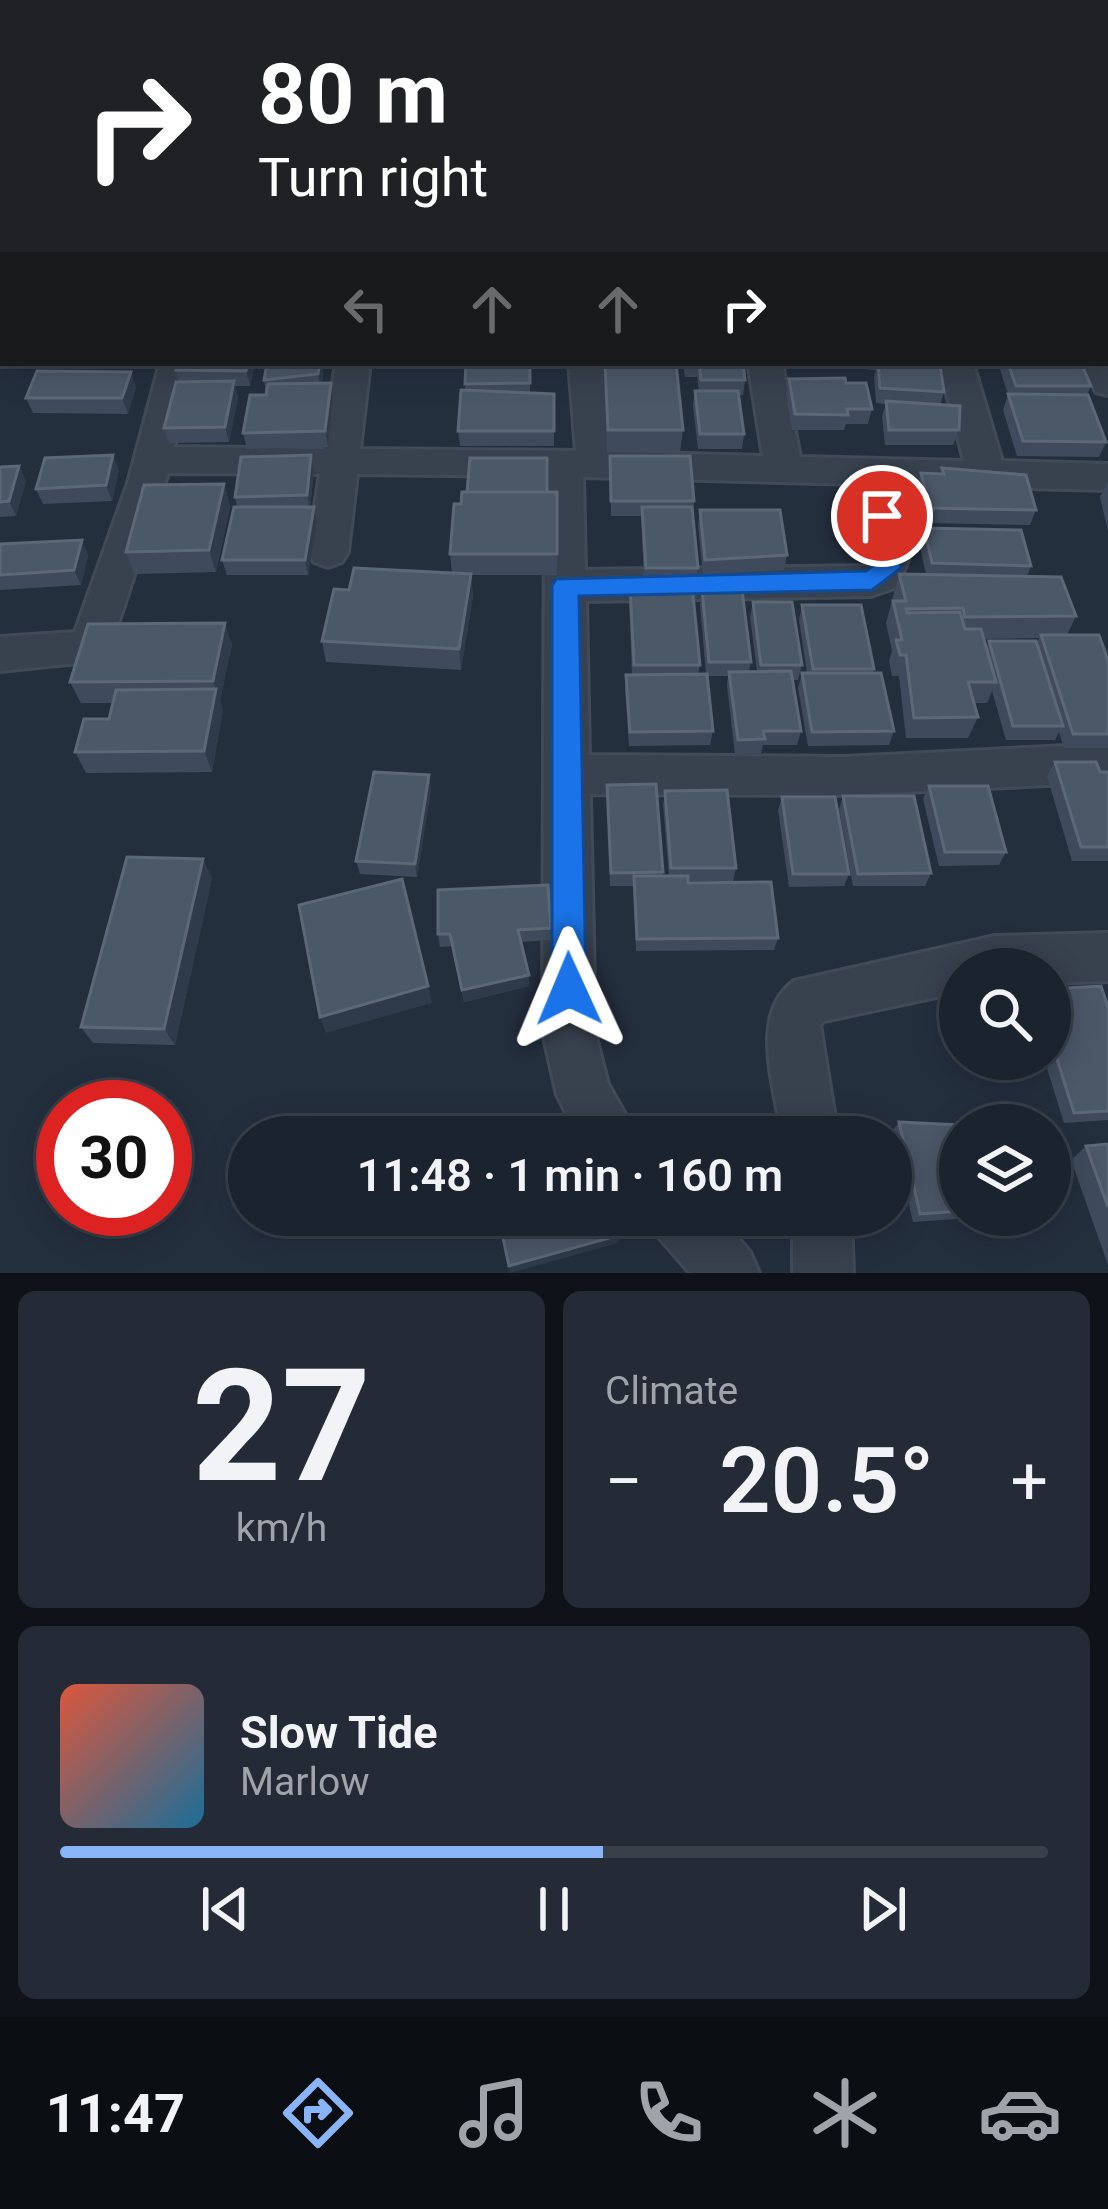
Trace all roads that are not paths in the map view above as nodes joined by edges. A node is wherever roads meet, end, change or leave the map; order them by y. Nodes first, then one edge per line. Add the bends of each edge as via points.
1 (176, 366) edge
2 (352, 366) edge
3 (586, 366) edge
4 (766, 366) edge
5 (957, 366) edge
6 (154, 460) junction
7 (343, 461) junction
8 (580, 464) junction
9 (784, 470) junction
10 (875, 472) junction
11 (987, 475) junction
12 (1108, 477) edge
13 (328, 552) dead end
14 (565, 586) junction
15 (0, 654) edge
16 (1108, 763) edge
17 (567, 774) junction
18 (1108, 957) edge
19 (597, 1116) edge
20 (807, 1116) edge
21 (697, 1236) edge
22 (825, 1236) edge
23 (729, 1273) edge
24 (823, 1273) edge

1 - 6 street
2 - 7 street
3 - 8 street
4 - 9 street
5 - 11 street
6 - 7 street
6 - 15 street via 91,648
7 - 8 street
7 - 13 street
8 - 9 street
8 - 14 street
9 - 10 street
10 - 11 street
10 - 14 street via 888,560 883,576
11 - 12 street
14 - 17 street
16 - 17 street via 844,776
17 - 19 street via 569,1033
18 - 20 street via 995,960 812,999 793,1024
21 - 23 street
22 - 24 street

